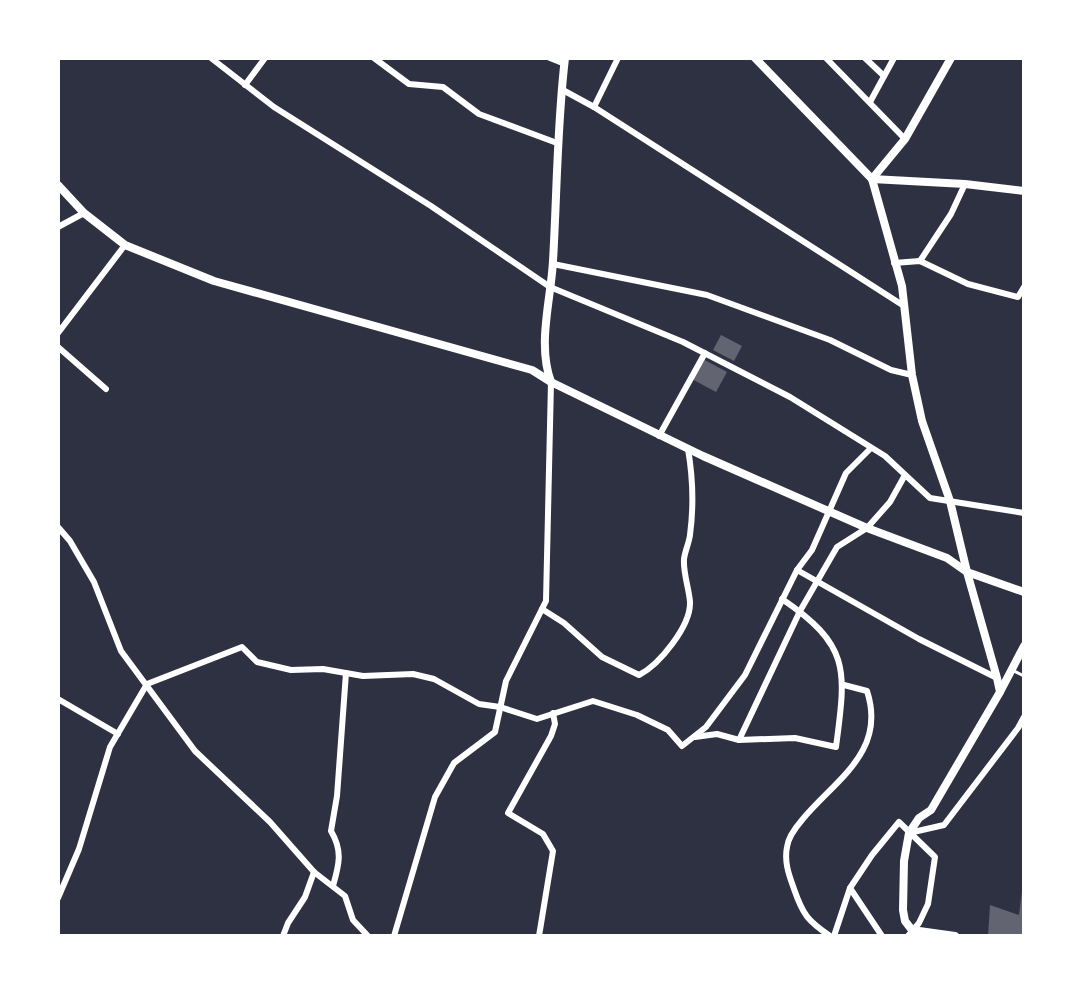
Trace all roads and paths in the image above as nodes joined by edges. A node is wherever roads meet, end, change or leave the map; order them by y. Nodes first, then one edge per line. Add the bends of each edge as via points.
1 (211, 58) edge
2 (265, 58) edge
3 (374, 58) edge
4 (550, 58) edge
5 (618, 58) edge
6 (756, 58) edge
7 (826, 58) edge
8 (865, 58) edge
9 (894, 58) edge
10 (951, 58) edge
11 (565, 61) edge
12 (884, 76) junction
13 (245, 85) junction
14 (561, 89) junction
15 (870, 102) junction
16 (594, 107) junction
17 (905, 139) junction
18 (557, 143) junction
19 (872, 179) junction
20 (965, 184) junction
21 (58, 185) edge
22 (1024, 191) edge
23 (84, 213) junction
24 (58, 227) edge
25 (125, 245) junction
26 (920, 261) junction
27 (894, 263) junction
28 (553, 264) junction
29 (550, 287) junction
30 (1024, 287) edge
31 (904, 306) junction
32 (58, 333) edge
33 (58, 347) edge
34 (705, 353) junction
35 (912, 375) junction
36 (551, 382) junction
37 (106, 389) dead end
38 (659, 436) junction
39 (871, 448) junction
40 (688, 449) junction
41 (905, 475) junction
42 (950, 501) junction
43 (830, 511) junction
44 (1024, 513) edge
45 (58, 527) edge
46 (867, 528) junction
47 (797, 570) junction
48 (967, 572) junction
49 (817, 580) junction
50 (1024, 592) edge
51 (782, 599) junction
52 (542, 609) junction
53 (800, 611) junction
54 (1024, 646) edge
55 (1012, 670) junction
56 (346, 673) junction
57 (1024, 676) edge
58 (997, 678) junction
59 (147, 684) junction
60 (844, 685) junction
61 (1000, 692) junction
62 (58, 699) edge
63 (500, 707) junction
64 (553, 713) junction
65 (1024, 717) edge
66 (118, 734) junction
67 (693, 738) junction
68 (739, 740) junction
69 (909, 833) junction
70 (314, 872) junction
71 (333, 886) junction
72 (850, 888) junction
73 (58, 898) edge
74 (910, 933) edge
75 (283, 936) edge
76 (368, 936) edge
77 (394, 936) edge
78 (539, 936) edge
79 (832, 936) edge
80 (882, 936) edge
81 (955, 936) edge

1 - 13 street
2 - 13 street
3 - 18 street via 409,84 443,87 479,114
4 - 11 street
5 - 16 street
6 - 19 street
7 - 15 street
8 - 12 street
9 - 12 street
10 - 17 street
11 - 14 street
12 - 15 street
13 - 29 street
14 - 16 street
14 - 18 street
15 - 17 street
16 - 31 street
17 - 19 street
18 - 28 street
19 - 20 street
19 - 27 street
20 - 22 street
20 - 26 street
21 - 23 street
23 - 24 street
23 - 25 street
25 - 32 street
25 - 36 street via 214,281 532,370
26 - 27 street
26 - 30 street via 980,288 1018,297
27 - 31 street
28 - 29 street
28 - 35 street via 707,295
29 - 34 street
29 - 36 street via 544,364
31 - 35 street
33 - 37 street
34 - 38 street
34 - 39 street via 790,397
35 - 42 street
36 - 38 street
36 - 52 street
38 - 40 street
39 - 41 street
39 - 43 street via 846,473
40 - 43 street
40 - 52 street via 693,505 684,560 690,606 676,639 651,669 639,675 602,657
41 - 42 street via 930,498
41 - 46 street
42 - 44 street
42 - 48 street
43 - 46 street
43 - 47 street
45 - 59 street via 94,582 121,651
46 - 48 street via 947,558
46 - 49 street via 837,547
47 - 49 street
47 - 51 street
48 - 50 street
48 - 58 street
49 - 53 street
49 - 58 street
51 - 53 street
51 - 67 street via 745,675
52 - 63 street via 506,681
53 - 60 street via 832,644
53 - 68 street
54 - 55 street
55 - 57 lane
55 - 61 street
56 - 59 street via 257,662 242,647
56 - 63 street via 413,674 434,679 479,704
56 - 71 street via 331,831 340,847
58 - 61 street
59 - 66 street
59 - 70 street via 195,751
60 - 68 street via 836,747 795,738
60 - 79 street via 867,691 872,706 867,745 787,845 786,868 800,908 809,922
61 - 69 street via 931,810
62 - 66 street
63 - 64 street via 537,719
63 - 77 street via 495,732 454,763 435,797
64 - 67 street via 593,701 668,730 682,746
64 - 78 street via 551,736 508,813 543,834 553,851
65 - 69 street via 944,825
66 - 73 street
67 - 68 street via 717,734
69 - 72 street via 899,822
69 - 74 street via 903,910
69 - 74 street via 935,857 928,904
70 - 71 street
70 - 75 street
71 - 76 street via 345,896 353,920
72 - 79 street
72 - 80 street
74 - 81 street

